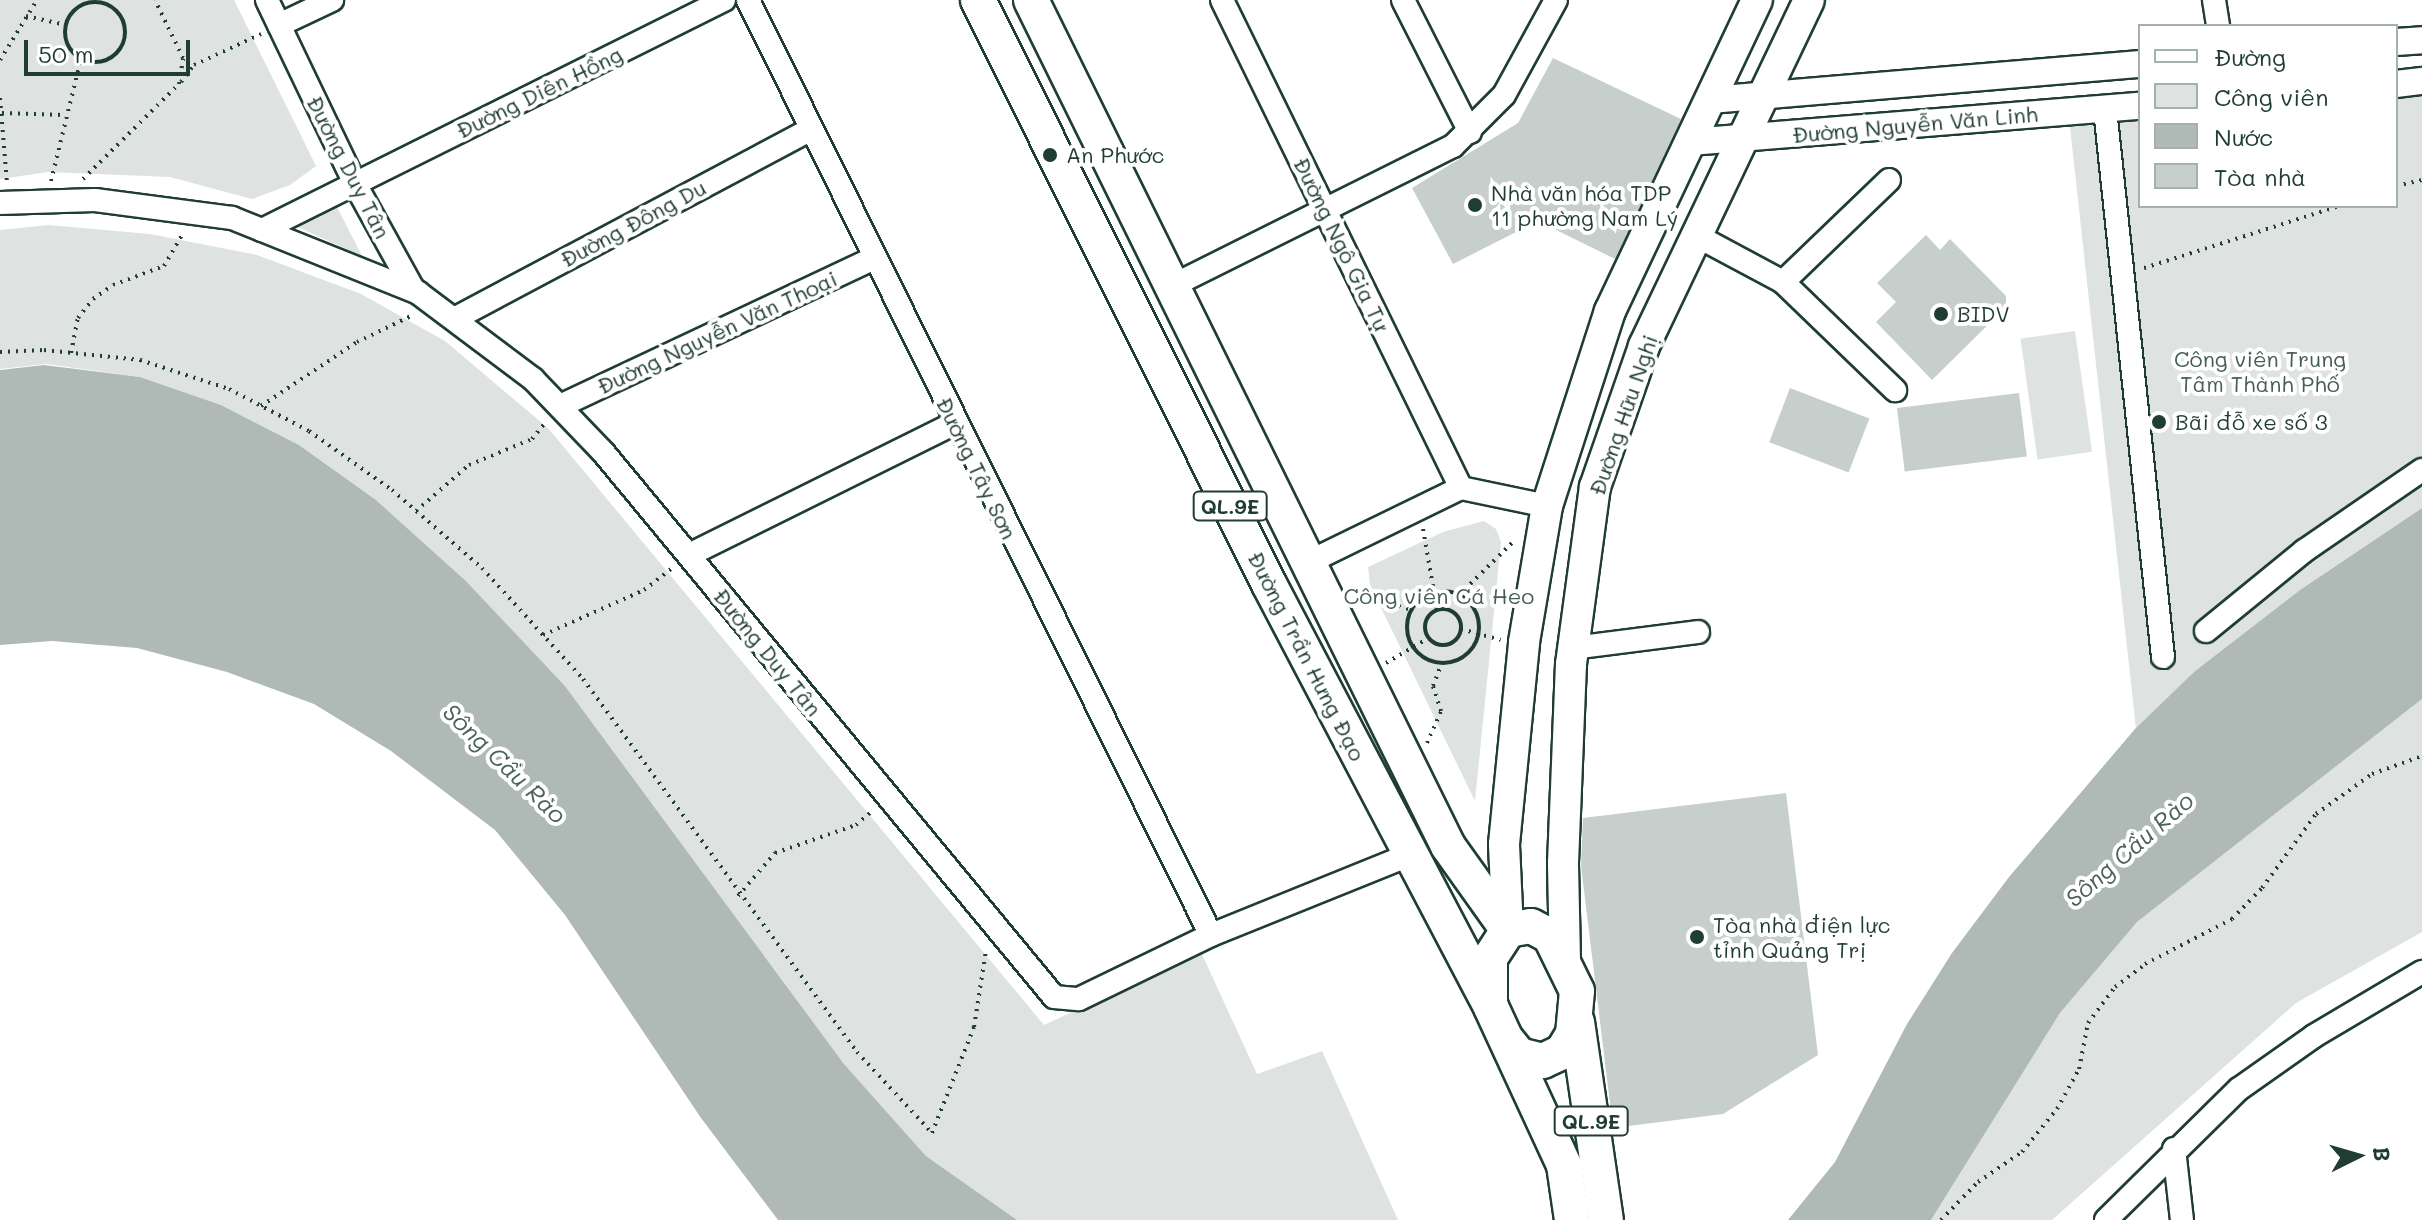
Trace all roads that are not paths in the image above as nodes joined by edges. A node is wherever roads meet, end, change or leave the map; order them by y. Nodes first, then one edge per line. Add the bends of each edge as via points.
1 (267, 0) edge
2 (332, 0) edge
3 (724, 0) edge
4 (748, 0) edge
5 (978, 0) edge
6 (1031, 0) edge
7 (1222, 0) edge
8 (1403, 0) edge
9 (1556, 0) edge
10 (1757, 0) edge
11 (1809, 0) edge
12 (2214, 0) edge
13 (2218, 24) edge
14 (279, 25) junction
15 (2422, 40) edge
16 (2398, 42) edge
17 (2138, 64) edge
18 (2102, 67) junction
19 (2422, 81) edge
20 (2398, 84) edge
21 (1764, 95) junction
22 (1710, 100) junction
23 (2138, 106) edge
24 (2105, 109) junction
25 (811, 129) junction
26 (1470, 132) junction
27 (1743, 138) junction
28 (1690, 142) junction
29 (1889, 180) dead end
30 (355, 184) junction
31 (4, 203) edge
32 (1326, 211) junction
33 (262, 230) junction
34 (1697, 236) junction
35 (874, 258) junction
36 (1783, 282) junction
37 (1172, 286) junction
38 (428, 298) junction
39 (456, 318) junction
40 (1895, 390) dead end
41 (560, 406) junction
42 (955, 423) junction
43 (2422, 470) edge
44 (1461, 488) junction
45 (1547, 506) junction
46 (689, 555) junction
47 (1309, 562) junction
48 (1269, 584) junction
49 (2206, 631) dead end
50 (1698, 632) dead end
51 (1573, 648) junction
52 (2163, 657) dead end
53 (1409, 855) junction
54 (1508, 930) junction
55 (1211, 935) junction
56 (1565, 960) junction
57 (2422, 972) edge
58 (1491, 1007) junction
59 (1577, 1022) junction
60 (1506, 1040) junction
61 (2174, 1149) junction
62 (1572, 1220) edge
63 (1606, 1220) edge
64 (2106, 1220) edge
65 (2182, 1220) edge

1 - 14 street, Đường Duy Tân
2 - 14 street
3 - 30 street, Đường Diên Hồng
4 - 25 street, Đường Tây Sơn
5 - 48 main road, Đường Trần Hưng Đạo / QL.9E
6 - 37 main road, Đường Trần Hưng Đạo / QL.9E
7 - 32 street, Đường Ngô Gia Tự
8 - 26 street
9 - 26 street via 1504,95
10 - 22 main road, Đường Hữu Nghị
11 - 21 main road, Đường Hữu Nghị
12 - 13 street
14 - 30 street, Đường Duy Tân
15 - 16 street
17 - 18 street, Đường Nguyễn Văn Linh
18 - 21 street, Đường Nguyễn Văn Linh
18 - 24 street
19 - 20 street
21 - 22 street, Đường Nguyễn Văn Linh
21 - 27 main road, Đường Hữu Nghị
22 - 28 main road, Đường Hữu Nghị
23 - 24 street, Đường Nguyễn Văn Linh
24 - 27 street, Đường Nguyễn Văn Linh
24 - 52 street
25 - 35 street, Đường Tây Sơn
25 - 39 street, Đường Đông Du
26 - 32 street via 1453,146
27 - 28 street, Đường Nguyễn Văn Linh
27 - 34 main road, Đường Hữu Nghị
28 - 45 main road, Đường Hữu Nghị via 1610,311
29 - 36 street
30 - 33 street, Đường Diên Hồng
30 - 38 street, Đường Duy Tân via 413,289
31 - 33 street via 95,200 232,218
32 - 37 street
32 - 44 street, Đường Ngô Gia Tự
33 - 38 street
34 - 36 street
34 - 51 main road, Đường Hữu Nghị via 1644,346 1595,487
35 - 41 street, Đường Nguyễn Văn Thoại
35 - 42 street, Đường Tây Sơn
36 - 40 street
37 - 47 main road, Đường Trần Hưng Đạo / QL.9E
38 - 39 street, Đường Duy Tân
39 - 41 street, Đường Duy Tân
41 - 46 street, Đường Duy Tân
42 - 46 street
42 - 55 street, Đường Tây Sơn
43 - 49 street via 2304,551
44 - 45 street
44 - 47 street
45 - 54 main road, Đường Hữu Nghị via 1524,642 1504,844
46 - 55 street, Đường Duy Tân via 1042,987 1067,1001
47 - 48 main road
47 - 54 main road, Đường Trần Hưng Đạo / QL.9E via 1448,846
48 - 53 main road, Đường Trần Hưng Đạo / QL.9E
50 - 51 street
51 - 56 main road, Đường Hữu Nghị via 1563,863
53 - 55 street, Đường Duy Tân
53 - 58 main road, Đường Trần Hưng Đạo / QL.9E
54 - 56 main road via 1542,930
54 - 58 main road, Đường Trần Hưng Đạo via 1490,958
56 - 59 main road via 1577,991
57 - 61 street via 2272,1064
58 - 60 main road, Đường Trần Hưng Đạo
59 - 60 main road via 1568,1045 1554,1058 1532,1060
59 - 63 main road, QL.9E
60 - 62 main road, Đường Trần Hưng Đạo / QL.9E via 1564,1165
61 - 64 street
61 - 65 street

